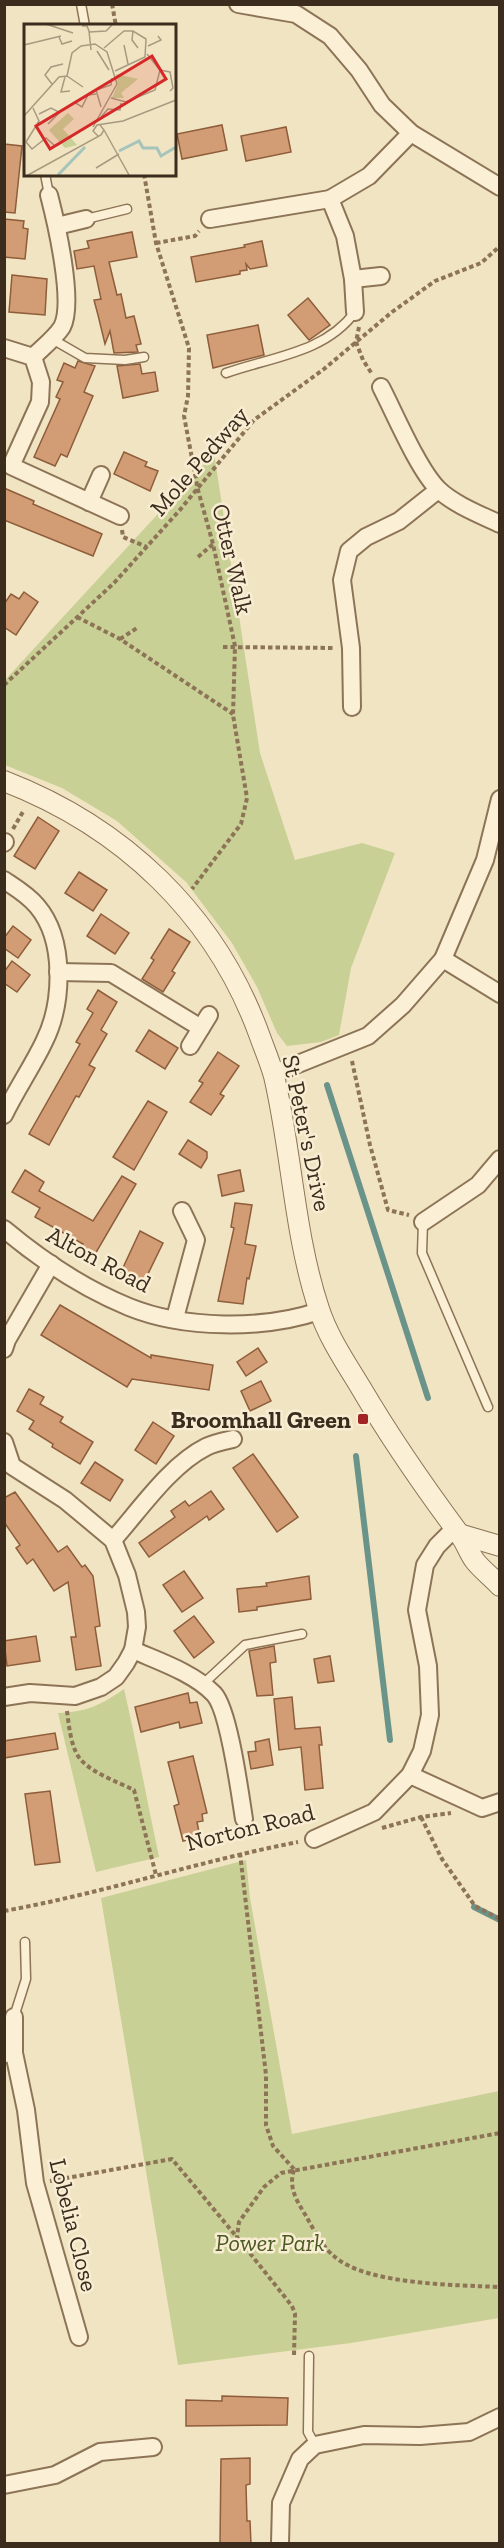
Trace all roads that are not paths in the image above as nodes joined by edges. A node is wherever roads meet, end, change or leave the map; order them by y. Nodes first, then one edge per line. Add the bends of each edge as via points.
1 (81, 4) edge
2 (238, 4) edge
3 (298, 9) edge
4 (85, 24) edge
5 (411, 133) junction
6 (45, 176) edge
7 (500, 187) edge
8 (48, 195) joint
9 (330, 199) junction
10 (127, 209) dead end
11 (86, 219) joint
12 (210, 219) road end
13 (57, 226) junction
14 (381, 276) dead end
15 (353, 279) junction
16 (355, 312) joint
17 (51, 339) junction
18 (4, 348) edge
19 (33, 357) junction
20 (144, 357) dead end
21 (226, 373) dead end
22 (381, 387) road end
23 (8, 465) edge
24 (101, 475) dead end
25 (438, 490) junction
26 (89, 502) junction
27 (120, 516) road end
28 (500, 524) edge
29 (352, 707) dead end
30 (4, 781) edge
31 (500, 799) edge
32 (4, 880) edge
33 (443, 959) junction
34 (58, 972) junction
35 (500, 994) edge
36 (190, 1046) dead end
37 (273, 1074) junction
38 (9, 1092) edge
39 (4, 1114) edge
40 (500, 1159) edge
41 (182, 1211) dead end
42 (423, 1222) joint
43 (4, 1229) edge
44 (51, 1264) junction
45 (319, 1311) junction
46 (175, 1318) junction
47 (4, 1348) edge
48 (488, 1407) dead end
49 (232, 1439) dead end
50 (4, 1442) edge
51 (8, 1468) edge
52 (457, 1532) junction
53 (113, 1540) junction
54 (500, 1546) edge
55 (500, 1586) edge
56 (302, 1634) dead end
57 (133, 1650) junction
58 (201, 1685) junction
59 (4, 1697) edge
60 (410, 1775) junction
61 (500, 1802) edge
62 (244, 1819) dead end
63 (314, 1839) road end
64 (25, 1942) dead end
65 (14, 2017) joint
66 (9, 2054) edge
67 (79, 2337) dead end
68 (309, 2356) dead end
69 (498, 2420) edge
70 (315, 2445) junction
71 (153, 2447) dead end
72 (4, 2485) edge
73 (280, 2544) edge

1 - 4 lane
2 - 3 street
3 - 5 street via 330,36 382,105
5 - 7 street
5 - 9 street via 369,176
6 - 8 lane
8 - 13 street
9 - 12 street
9 - 15 street via 345,236
10 - 11 lane
11 - 13 street
13 - 17 street via 66,314 62,327
14 - 15 street
15 - 16 street
16 - 21 lane via 339,329 308,349
17 - 19 street
17 - 20 lane via 86,358
18 - 19 street
19 - 23 street via 41,382 40,402
22 - 25 street
23 - 26 street
24 - 26 street
25 - 28 street
25 - 29 street via 399,521 366,537 349,551 342,580 351,648
26 - 27 street
30 - 37 street, St Peter's Drive via 67,809 102,831 183,902 225,960 252,1015
31 - 33 street via 485,860
32 - 34 street via 26,894 38,908 54,944
33 - 35 street
33 - 37 street via 403,1005 368,1036
34 - 36 street via 111,974 205,1022
34 - 38 street via 56,1007 45,1040
37 - 45 street, St Peter's Drive via 306,1260
38 - 39 street
40 - 42 street via 478,1185
41 - 46 street via 196,1240
42 - 48 lane via 422,1253
43 - 44 street, Alton Road
44 - 46 street, Alton Road via 131,1308
44 - 47 street
45 - 46 street, Alton Road via 241,1326
45 - 52 street, St Peter's Drive via 383,1426
49 - 53 street via 206,1447 187,1460
50 - 51 street
51 - 53 street via 65,1500
52 - 54 street
52 - 55 street, St Peter's Drive via 474,1560
52 - 60 street, Norton Road via 437,1546 424,1565 417,1610 428,1666 430,1715 423,1751
53 - 57 street via 128,1575 136,1611
56 - 58 lane via 245,1645
57 - 58 street
57 - 59 street via 116,1677 88,1692 64,1697 30,1693
58 - 62 street via 215,1695 226,1724
60 - 61 street via 482,1808
60 - 63 street, Norton Road via 374,1812
64 - 65 lane via 27,1978
65 - 66 street, Lobelia Close
66 - 67 street, Lobelia Close via 26,2110 35,2183
68 - 70 lane via 308,2432
69 - 70 street via 469,2432 364,2435
70 - 73 street via 300,2459 281,2503
71 - 72 street via 100,2452 55,2475

